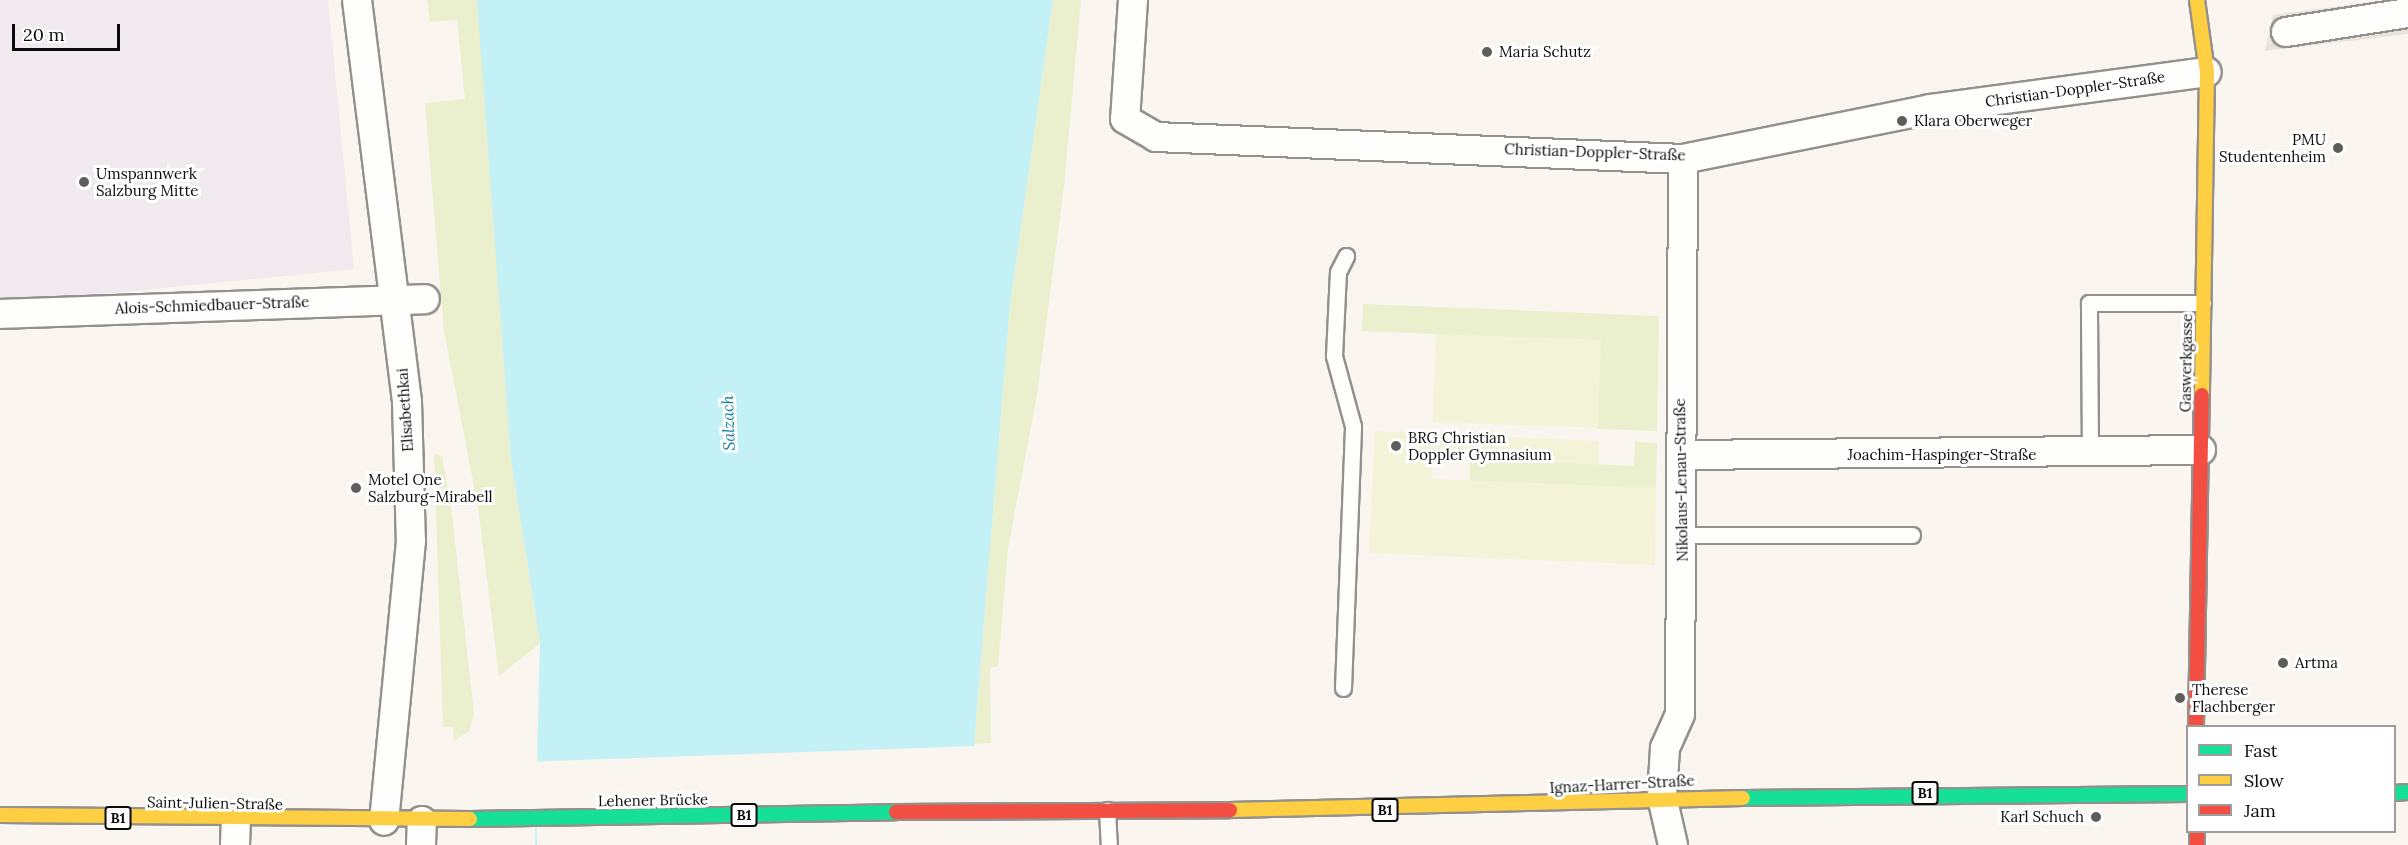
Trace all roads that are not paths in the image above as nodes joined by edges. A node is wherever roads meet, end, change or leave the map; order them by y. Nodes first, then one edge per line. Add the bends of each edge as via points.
1 (357, 0) edge
2 (1132, 0) edge
3 (2197, 0) edge
4 (2408, 13) edge
5 (2286, 32) dead end
6 (2207, 72) junction
7 (1683, 159) junction
8 (1346, 256) dead end
9 (425, 299) dead end
10 (395, 300) junction
11 (2203, 303) junction
12 (0, 314) edge
13 (2201, 450) junction
14 (2090, 453) junction
15 (1682, 455) junction
16 (1682, 535) junction
17 (1912, 535) dead end
18 (1343, 688) dead end
19 (2196, 725) edge
20 (2186, 794) edge
21 (1662, 797) junction
22 (1058, 809) joint
23 (1107, 810) junction
24 (0, 815) edge
25 (384, 821) junction
26 (425, 829) edge
27 (235, 833) edge
28 (1109, 845) edge
29 (1673, 845) edge

1 - 10 street, Elisabethkai
2 - 7 street, Christian-Doppler-Straße via 1125,119 1156,137 1389,142
3 - 6 main road, Gaswerkgasse
4 - 5 street
6 - 7 street, Christian-Doppler-Straße via 1930,109
6 - 11 main road, Gaswerkgasse
7 - 15 street, Nikolaus-Lenau-Straße
8 - 18 lane via 1338,272 1334,356 1353,426
9 - 10 street, Alois-Schmiedbauer-Straße
10 - 12 street, Alois-Schmiedbauer-Straße
10 - 25 street, Elisabethkai via 406,402 411,542
11 - 13 main road, Gaswerkgasse
11 - 14 lane via 2089,303
13 - 14 street, Joachim-Haspinger-Straße
13 - 19 main road, Gaswerkgasse
14 - 15 street, Joachim-Haspinger-Straße
15 - 16 street, Nikolaus-Lenau-Straße
16 - 17 lane
16 - 21 street, Nikolaus-Lenau-Straße via 1680,714 1665,748
20 - 21 main road, Ignaz-Harrer-Straße / B1
21 - 23 main road, Ignaz-Harrer-Straße / B1 via 1383,810
21 - 29 street, Nikolaus-Lenau-Straße
22 - 23 main road, Ignaz-Harrer-Straße / B1
22 - 26 main road, Lehener Brücke / B1
23 - 28 lane
24 - 27 main road, Saint-Julien-Straße / B1
25 - 26 main road, Saint-Julien-Straße / B1
25 - 27 main road, Saint-Julien-Straße / B1

